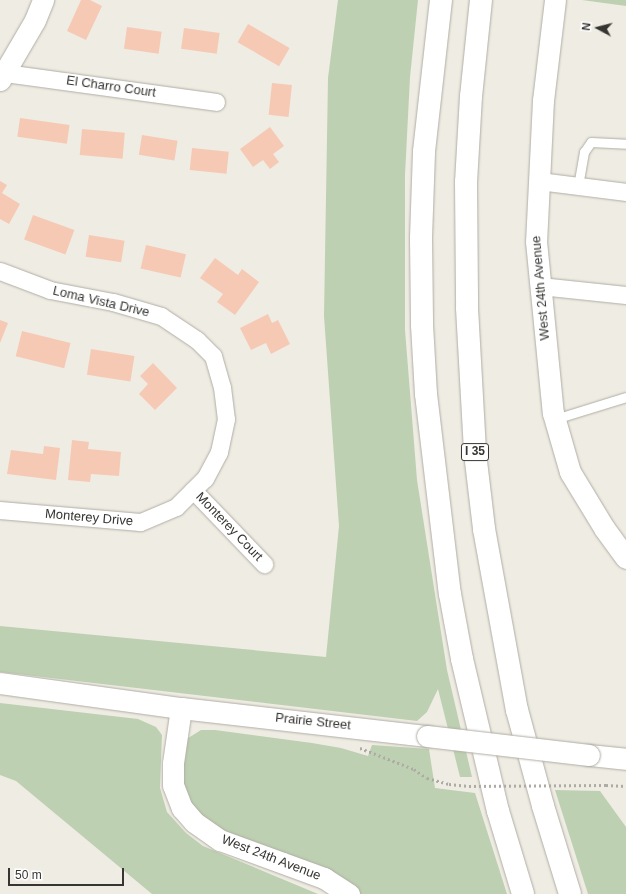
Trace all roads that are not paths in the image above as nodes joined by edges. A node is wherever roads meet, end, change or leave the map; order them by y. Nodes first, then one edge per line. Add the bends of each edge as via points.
1 (43, 0) edge
2 (441, 0) edge
3 (481, 0) edge
4 (555, 0) edge
5 (2, 77) edge
6 (216, 102) dead end
7 (626, 144) edge
8 (539, 181) junction
9 (578, 186) junction
10 (626, 192) edge
11 (0, 271) edge
12 (540, 286) junction
13 (626, 295) edge
14 (626, 397) edge
15 (555, 419) junction
16 (193, 490) junction
17 (0, 510) edge
18 (626, 558) edge
19 (264, 564) dead end
20 (0, 683) edge
21 (181, 708) junction
22 (626, 759) edge
23 (349, 894) edge
24 (523, 894) edge
25 (570, 894) edge

1 - 5 street via 35,20
2 - 24 highway via 424,160 421,240 426,394 450,594 461,652 498,812
3 - 25 highway, I 35 via 471,96 466,182 467,308 475,453 484,529 517,710
4 - 8 street, West 24th Avenue via 543,100
5 - 6 street, El Charro Court
7 - 9 lane via 592,142 584,152
8 - 9 street
8 - 12 street, West 24th Avenue via 536,241
9 - 10 street
11 - 16 street, Loma Vista Drive via 50,290 113,302 161,316 197,340 213,356 222,387 226,419 220,452 205,478
12 - 13 street
12 - 15 street, West 24th Avenue
14 - 15 lane
15 - 18 street, West 24th Avenue via 570,472 604,528
16 - 17 street, Monterey Drive via 176,507 140,522
16 - 19 street, Monterey Court
20 - 21 street, Prairie Street
21 - 22 street, Prairie Street, bridge
21 - 23 street, West 24th Avenue via 173,763 173,785 182,808 194,822 220,840 324,878

